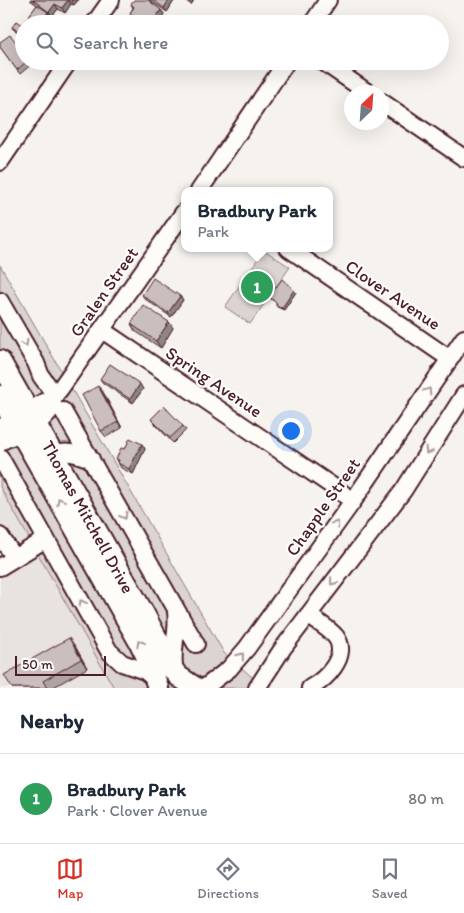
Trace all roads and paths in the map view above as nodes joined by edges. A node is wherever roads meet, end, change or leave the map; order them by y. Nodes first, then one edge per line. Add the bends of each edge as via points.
1 (111, 0) edge
2 (328, 0) edge
3 (100, 15) edge
4 (318, 15) edge
5 (63, 70) edge
6 (281, 70) edge
7 (335, 70) edge
8 (357, 85) edge
9 (389, 107) edge
10 (464, 158) edge
11 (0, 162) edge
12 (203, 187) edge
13 (181, 216) edge
14 (294, 252) edge
15 (0, 301) edge
16 (102, 330) junction
17 (464, 338) edge
18 (450, 359) junction
19 (0, 363) edge
20 (55, 395) junction
21 (464, 395) edge
22 (0, 396) edge
23 (63, 411) dead end
24 (20, 423) edge
25 (0, 442) edge
26 (0, 457) edge
27 (91, 459) junction
28 (48, 463) junction
29 (353, 501) junction
30 (0, 536) edge
31 (46, 538) junction
32 (14, 558) junction
33 (0, 567) edge
34 (175, 607) junction
35 (308, 615) junction
36 (196, 644) dead end
37 (175, 673) junction
38 (157, 683) edge
39 (196, 688) edge
40 (204, 688) edge
41 (256, 688) edge
42 (310, 688) edge

1 - 3 street
2 - 4 street
5 - 11 street
6 - 12 street
7 - 8 street
9 - 10 street
13 - 16 street, Gralen Street
14 - 18 street, Clover Avenue
15 -> 20 street
16 - 20 street, Gralen Street
16 - 29 street, Spring Avenue
17 - 18 street, Chapple Street
29 -> 18 street, Chapple Street
19 - 24 main road, Thomas Mitchell Drive
20 - 24 street, Gralen Street
21 -> 35 street via 403,491
22 - 24 main road, Thomas Mitchell Drive
23 - 27 street, Thomas Mitchell Drive
24 - 25 street, Gralen Street
24 - 28 main road, Thomas Mitchell Drive
26 - 31 street
27 - 28 street via 61,452
27 -> 34 street, Thomas Mitchell Drive
28 - 37 main road, Thomas Mitchell Drive
38 -> 28 main road, Thomas Mitchell Drive via 140,643
40 -> 29 street, Chapple Street via 229,669 247,648
30 - 32 street
31 - 32 street
38 -> 31 street via 143,670 122,663 109,651
32 - 33 street
34 - 36 street, Thomas Mitchell Drive
34 - 37 street, Thomas Mitchell Drive
35 - 41 street
35 - 42 street via 327,628 340,646 329,674
37 - 39 main road, Thomas Mitchell Drive

